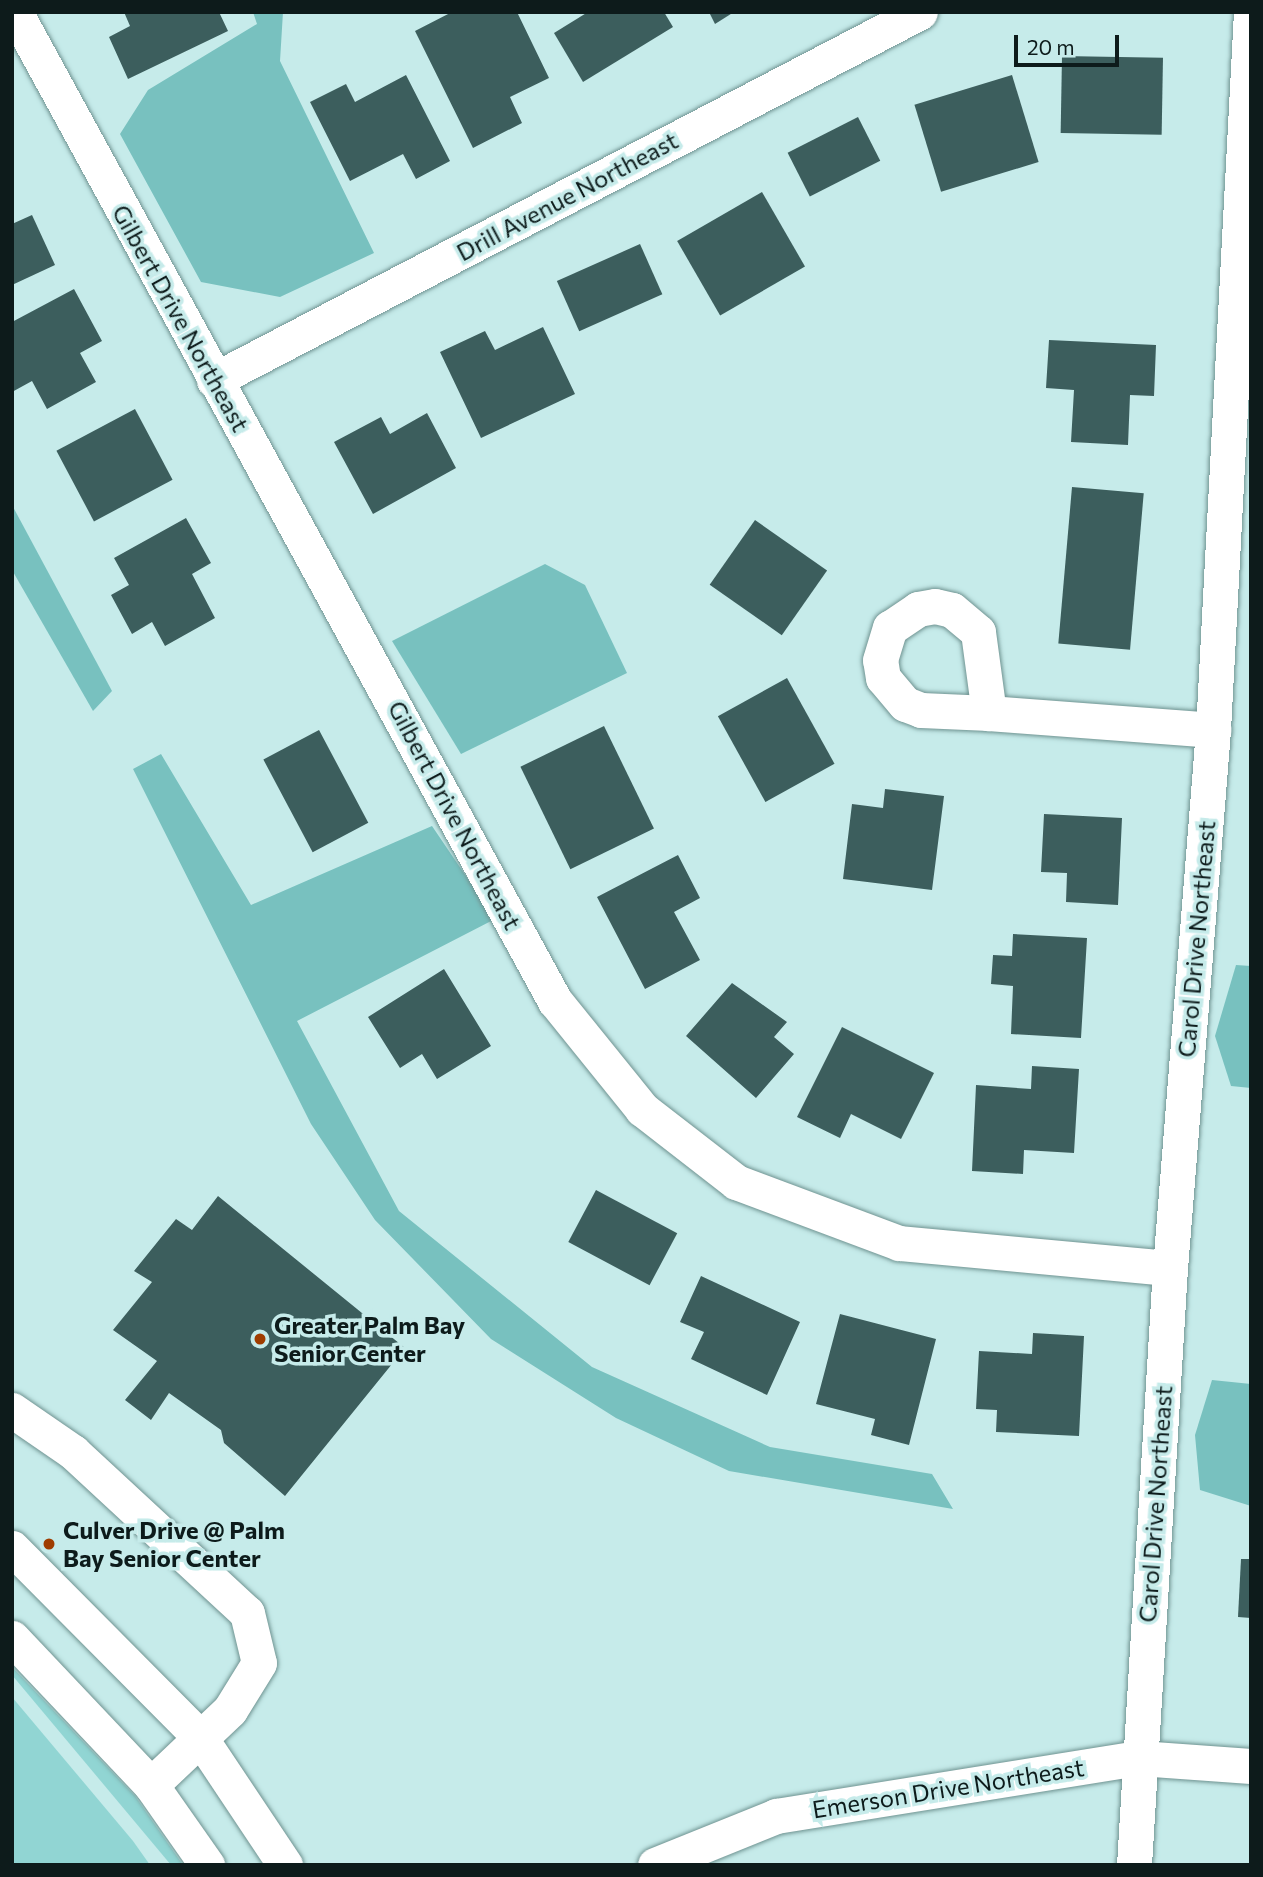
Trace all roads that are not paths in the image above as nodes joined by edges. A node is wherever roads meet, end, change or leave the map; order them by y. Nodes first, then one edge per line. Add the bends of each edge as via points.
1 (15, 12) edge
2 (920, 12) edge
3 (1251, 12) edge
4 (214, 380) junction
5 (989, 713) dead end
6 (1213, 730) junction
7 (1170, 1268) junction
8 (12, 1410) edge
9 (12, 1548) edge
10 (12, 1638) edge
11 (199, 1737) junction
12 (1139, 1758) junction
13 (1251, 1766) edge
14 (151, 1785) junction
15 (208, 1865) edge
16 (285, 1865) edge
17 (654, 1865) edge
18 (1134, 1865) edge

1 - 4 street, Gilbert Drive Northeast
2 - 4 street, Drill Avenue Northeast
3 - 6 street, Carol Drive Northeast
4 - 7 street, Gilbert Drive Northeast via 555,1001 642,1109 736,1182 900,1243
5 - 6 street
6 - 7 street, Carol Drive Northeast
7 - 12 street, Carol Drive Northeast
8 - 11 street via 72,1452 247,1613 260,1663 230,1710
9 - 11 street
10 - 14 street
11 - 14 street
11 - 16 street
12 - 13 street, Emerson Drive Northeast
12 - 17 street, Emerson Drive Northeast via 776,1816
12 - 18 street, Carol Drive Northeast
14 - 15 street

